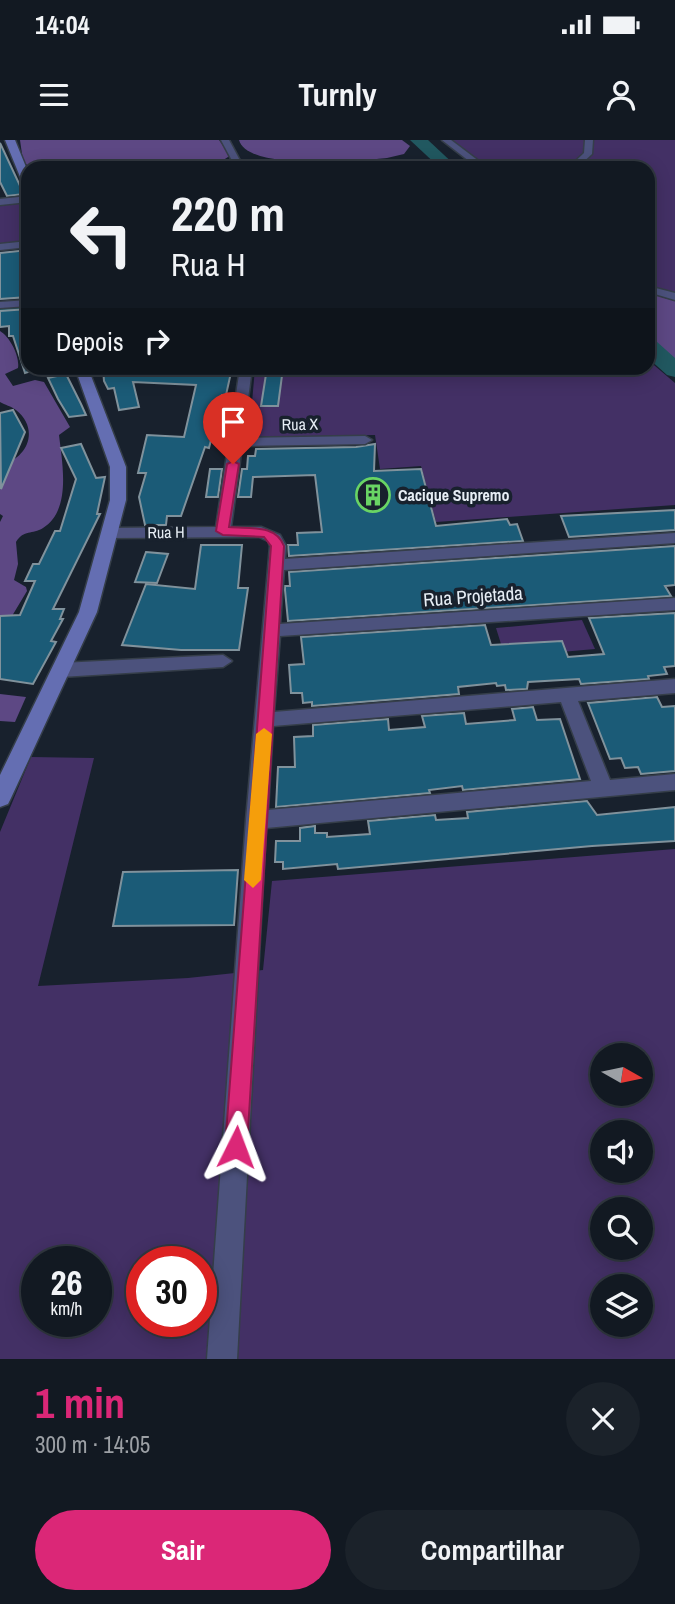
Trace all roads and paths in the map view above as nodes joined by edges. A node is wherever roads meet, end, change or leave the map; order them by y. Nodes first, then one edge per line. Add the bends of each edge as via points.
1 (10, 140) edge
2 (225, 140) edge
3 (446, 140) edge
4 (589, 140) edge
5 (236, 161) edge
6 (474, 161) edge
7 (580, 161) edge
8 (21, 167) edge
9 (21, 199) edge
10 (0, 202) edge
11 (21, 245) edge
12 (0, 247) edge
13 (655, 291) edge
14 (675, 298) edge
15 (21, 304) edge
16 (0, 305) edge
17 (21, 312) edge
18 (0, 314) edge
19 (84, 375) edge
20 (245, 375) edge
21 (365, 440) dead end
22 (237, 442) junction
23 (223, 531) junction
24 (110, 533) junction
25 (675, 538) edge
26 (277, 565) junction
27 (675, 604) edge
28 (274, 630) junction
29 (223, 661) dead end
30 (61, 670) junction
31 (675, 686) edge
32 (567, 695) junction
33 (265, 720) junction
34 (675, 782) edge
35 (603, 787) junction
36 (0, 798) edge
37 (256, 820) junction
38 (222, 1359) edge

1 - 8 main road
2 - 5 street
3 - 6 street
4 - 7 street via 588,154
9 - 10 street
11 - 12 street
13 - 14 street
15 - 16 street
17 - 18 street
19 - 24 main road via 118,467 118,500
20 - 22 street
21 - 22 street, Rua X
22 - 23 street
23 - 24 street, Rua H
23 - 26 street, Rua H via 271,536 278,546
24 - 30 main road via 88,612
25 - 26 street
26 - 28 street, Rua H
27 - 28 street, Rua Projetada
28 - 33 street, Rua H
29 - 30 street
30 - 36 main road
31 - 32 street
32 - 33 street
32 - 35 street
33 - 37 street, Rua H
34 - 35 street
35 - 37 street
37 - 38 street, Rua H

